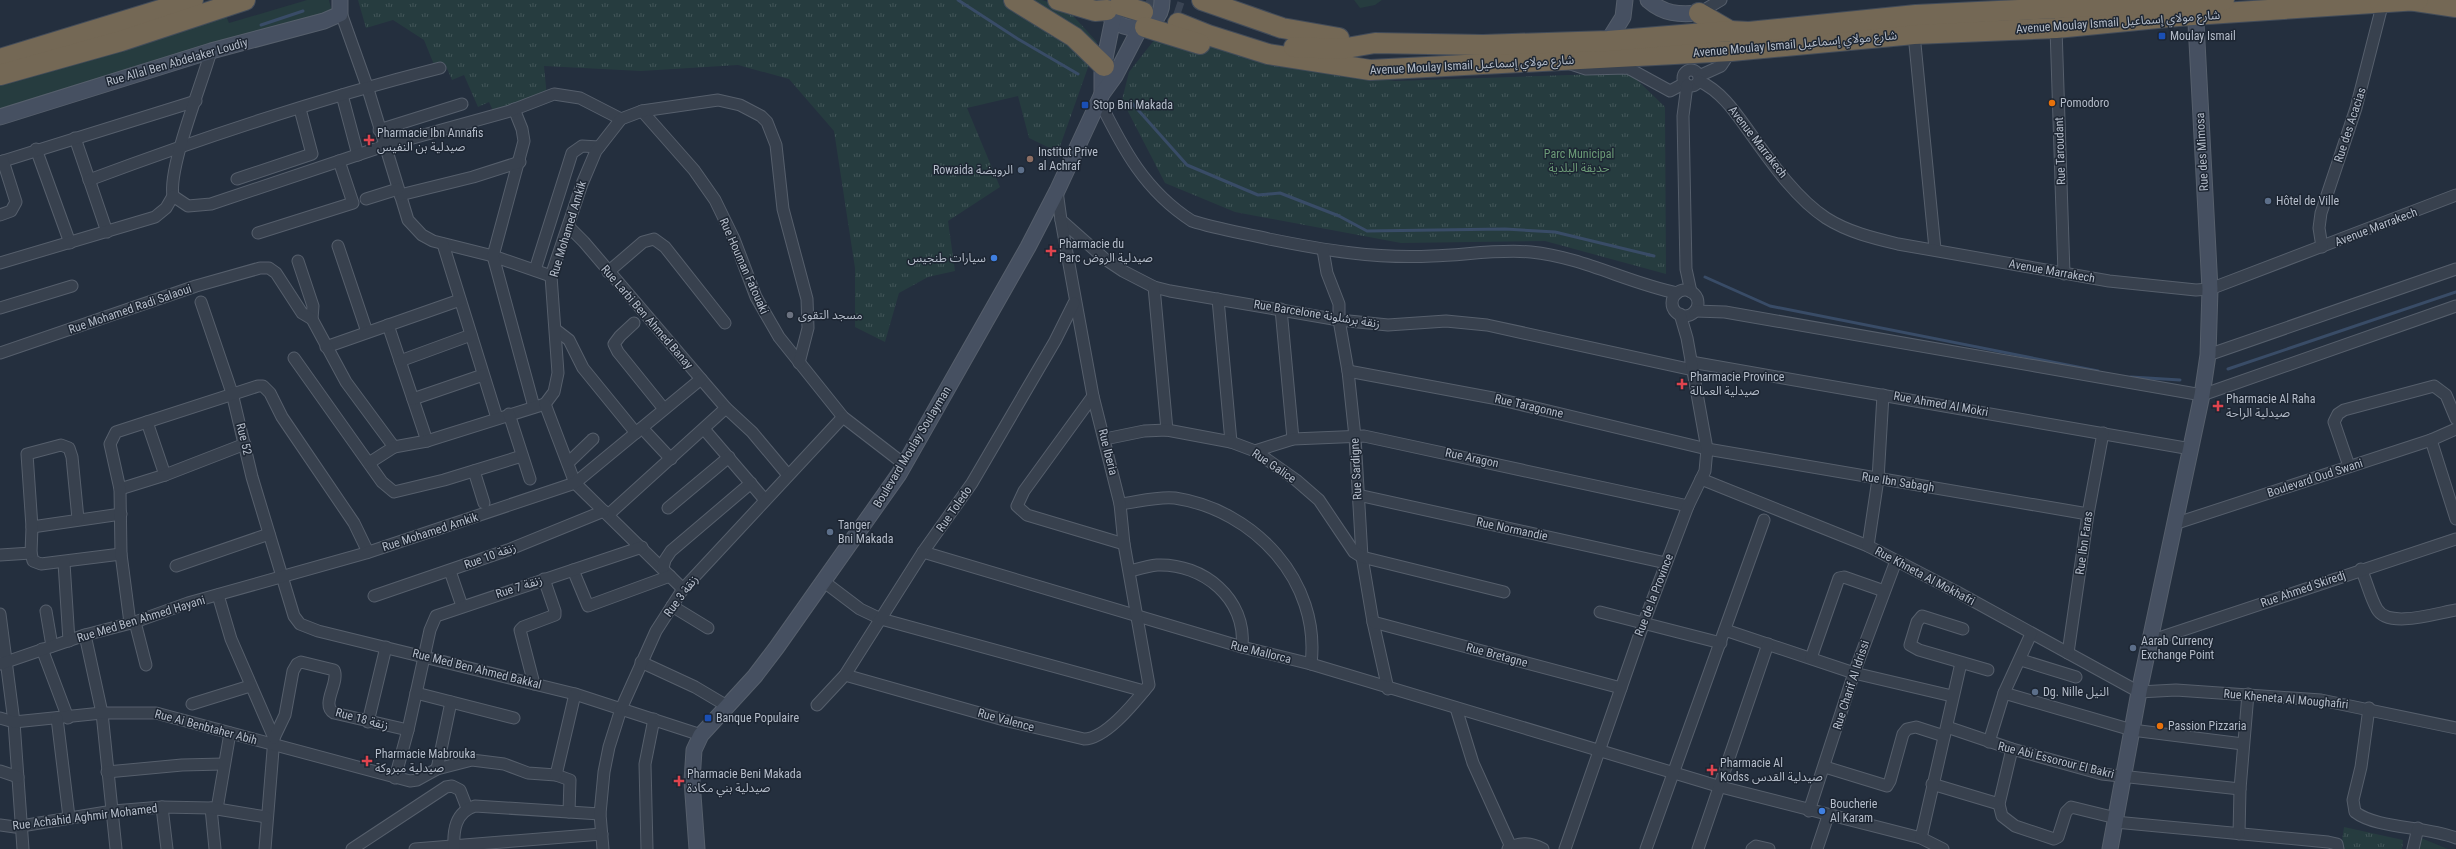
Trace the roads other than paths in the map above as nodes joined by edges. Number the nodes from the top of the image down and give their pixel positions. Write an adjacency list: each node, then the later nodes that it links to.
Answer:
1 (193, 0): 27 (highway)
2 (245, 0): 32 (highway)
3 (1014, 0): 29 (highway)
4 (1058, 0): 17 (highway)
5 (1202, 0): 24 (highway)
6 (1625, 0): 23 (main road)
7 (1648, 0): 19 (main road)
8 (1722, 0): 19 (street)
9 (2224, 0): 15 (highway, Avenue Moulay Ismail شارع مولاي إسماعيل)
10 (2409, 0): 11 (highway, Avenue Moulay Ismail شارع مولاي إسماعيل); 12 (highway, Avenue Moulay Ismail شارع مولاي إسماعيل); 16 (highway)
11 (2418, 0)
12 (2383, 2): 15 (highway, Avenue Moulay Ismail شارع مولاي إسماعيل); 72 (street, Rue des Acacias)
13 (2093, 3): 15 (highway, Avenue Moulay Ismail شارع مولاي إسماعيل); 21 (highway, Avenue Moulay Ismail شارع مولاي إسماعيل)
14 (341, 6): 25 (main road, Rue Allal Ben Abdelaker Loudiy); 35 (street)
15 (2195, 6): 20 (highway, Avenue Moulay Ismail شارع مولاي إسماعيل); 85 (main road, Rue des Mimosa)
16 (2456, 8)
17 (1111, 9): 18 (highway); 29 (main road, Boulevard Moulay Soulayman)
18 (1146, 11): 31 (highway); 38 (main road, Boulevard Moulay Soulayman)
19 (1699, 13): 21 (highway)
20 (2056, 28): 22 (highway, Avenue Moulay Ismail شارع مولاي إسماعيل); 81 (street, Rue Taroudant)
21 (1730, 31): 23 (highway, Avenue Moulay Ismail شارع مولاي إسماعيل)
22 (1914, 34): 26 (highway, Avenue Moulay Ismail شارع مولاي إسماعيل); 73 (street)
23 (1608, 41): 24 (highway, Avenue Moulay Ismail شارع مولاي إسماعيل)
24 (1375, 43): 31 (highway, Avenue Moulay Ismail شارع مولاي إسماعيل)
25 (211, 51): 39 (street); 45 (main road, Rue Allal Ben Abdelaker Loudiy)
26 (1731, 51): 28 (highway, Avenue Moulay Ismail شارع مولاي إسماعيل); 33 (street)
27 (0, 58)
28 (1563, 62): 31 (highway, Avenue Moulay Ismail شارع مولاي إسماعيل); 36 (street)
29 (1104, 66): 38 (main road, Boulevard Moulay Soulayman)
30 (440, 68): 35 (street)
31 (1362, 70)
32 (0, 75)
33 (1699, 78): 34 (street); 34 (street); 73 (street, Avenue Marrakech)
34 (1686, 84): 36 (street); 44 (street)
35 (367, 86): 37 (street); 47 (street)
36 (1664, 89): 44 (street)
37 (342, 95): 41 (street); 53 (street)
38 (1101, 97): 59 (main road, Boulevard Moulay Soulayman); 74 (street)
39 (196, 101): 48 (street); 49 (street)
40 (462, 104): 47 (street)
41 (300, 109): 49 (street); 57 (street)
42 (514, 109): 46 (street); 50 (street); 56 (street)
43 (642, 111): 46 (street, Rue Mohamed Amkik); 111 (street, Rue Houman Fatouaki); 111 (street, Rue Mohamed Amkik)
44 (1683, 114): 86 (street)
45 (0, 118)
46 (621, 119): 51 (street, Rue Mohamed Amkik)
47 (379, 130): 50 (street)
48 (75, 138): 52 (street); 58 (street)
49 (182, 145): 58 (street); 62 (street)
50 (384, 146): 53 (street); 60 (street)
51 (599, 146): 66 (street, Rue Mohamed Amkik); 79 (street)
52 (36, 149): 55 (street); 69 (street)
53 (358, 154): 54 (street)
54 (339, 161): 62 (street); 68 (street)
55 (1, 162): 64 (street)
56 (520, 162): 60 (street); 75 (street)
57 (238, 179)
58 (89, 180): 67 (street)
59 (1057, 191): 65 (street); 151 (main road, Boulevard Moulay Soulayman)
60 (399, 192): 63 (street); 70 (street)
61 (2456, 195): 72 (street, Avenue Marrakech)
62 (173, 196): 67 (street)
63 (366, 199)
64 (0, 215)
65 (1061, 220): 84 (street, Rue Barcelone زنقة برشلونة); 90 (street, Rue Iberia)
66 (569, 227): 80 (street, Rue Larbi Ben Ahmed Banay); 82 (street, Rue Mohamed Amkik)
67 (107, 232): 69 (street)
68 (258, 233)
69 (70, 243): 77 (street)
70 (443, 244): 75 (street); 88 (street)
71 (338, 246): 103 (street)
72 (2322, 248): 85 (street, Avenue Marrakech)
73 (1935, 249): 81 (street, Avenue Marrakech)
74 (1323, 250): 86 (street); 98 (street, Rue Sardigne)
75 (493, 256): 79 (street); 121 (street)
76 (298, 261): 97 (street)
77 (0, 262)
78 (2456, 269): 108 (street)
79 (535, 270): 82 (street)
80 (608, 272): 100 (street); 115 (street, Rue Larbi Ben Ahmed Banay)
81 (2064, 274): 85 (street, Avenue Marrakech)
82 (551, 276): 102 (street, Rue Mohamed Amkik)
83 (72, 286): 92 (street)
84 (1154, 287): 87 (street, Rue Barcelone زنقة برشلونة); 132 (street)
85 (2210, 289): 108 (main road, Rue des Mimosa)
86 (1684, 296): 94 (street, Rue de la Province); 95 (street); 96 (street, Rue de la Province)
87 (1218, 299): 93 (street, Rue Barcelone زنقة برشلونة); 140 (street)
88 (460, 300): 101 (street); 104 (street)
89 (201, 302): 116 (street, Rue 52)
90 (1074, 302): 119 (street, Rue Iberia); 182 (street, Rue Toledo)
91 (2456, 306): 118 (street)
92 (0, 308)
93 (1281, 309): 98 (street, Rue Barcelone زنقة برشلونة); 137 (street)
94 (1693, 312): 95 (street); 96 (street); 105 (street, Rue de la Province)
95 (1725, 312): 118 (street)
96 (1680, 314): 105 (street, Rue de la Province)
97 (312, 319): 106 (street); 107 (street, Rue Mohamed Radi Salaoui)
98 (1339, 320): 112 (street, Rue Barcelone زنقة برشلونة); 113 (street, Rue Sardigne)
99 (634, 323): 123 (street)
100 (725, 323)
101 (388, 325): 103 (street); 110 (street)
102 (556, 330): 121 (street, Rue Mohamed Amkik); 131 (street)
103 (367, 332): 106 (street)
104 (471, 335): 110 (street); 114 (street)
105 (1687, 338): 112 (street, Rue de la Province)
106 (326, 347): 142 (street)
107 (0, 353)
108 (2208, 355): 118 (main road, Rue des Mimosa)
109 (294, 358): 149 (street)
110 (400, 361): 120 (street)
111 (799, 363): 125 (street, Rue Houman Fatouaki)
112 (1692, 366): 117 (street, Rue Ahmed Al Mokri); 144 (street, Rue de la Province)
113 (1348, 371): 134 (street, Rue Sardigne); 144 (street, Rue Taragonne)
114 (483, 375): 120 (street); 126 (street)
115 (700, 379): 122 (street, Rue Larbi Ben Ahmed Banay); 123 (street, Rue Mohamed Amkik)
116 (232, 393): 128 (street); 141 (street, Rue 52); 181 (street)
117 (1883, 395): 133 (street, Rue Ahmed Al Mokri); 158 (street)
118 (2202, 395): 143 (main road, Rue des Mimosa)
119 (1093, 396): 136 (street, Rue Iberia); 178 (street)
120 (413, 399): 139 (street)
121 (540, 405): 124 (street); 150 (street)
122 (726, 408): 129 (street, Rue 10 زنقة); 155 (street, Rue Larbi Ben Ahmed Banay)
123 (664, 409): 131 (street, Rue Mohamed Amkik)
124 (509, 414): 126 (street); 146 (street)
125 (843, 417): 151 (street, Rue Houman Fatouaki); 155 (street, Rue 3 زنقة)
126 (497, 418): 139 (street)
127 (2456, 419): 152 (street)
128 (147, 422): 154 (street); 161 (street)
129 (704, 429): 147 (street); 148 (street, Rue 10 زنقة)
130 (2456, 429): 138 (street, Boulevard Oud Swani)
131 (639, 430): 148 (street); 159 (street, Rue Mohamed Amkik)
132 (1167, 430): 136 (street, Rue Galice); 140 (street, Rue Galice)
133 (2103, 433): 143 (street, Rue Ahmed Al Mokri); 170 (street, Rue Ibn Faras)
134 (1355, 437): 137 (street, Rue Aragon); 162 (street, Rue Sardigne); 166 (street, Rue Aragon)
135 (593, 439): 150 (street)
136 (1105, 439): 165 (street, Rue Iberia)
137 (1293, 439): 145 (street, Rue Aragon)
138 (2431, 440): 152 (street, Boulevard Oud Swani); 172 (street)
139 (427, 441): 142 (street)
140 (1232, 442): 145 (street, Rue Galice)
141 (245, 444): 154 (street); 176 (street, Rue 52)
142 (394, 447): 149 (street)
143 (2191, 448): 174 (main road, Rue des Mimosa)
144 (1707, 449): 157 (street, Rue de la Province); 158 (street, Rue Ibn Sabagh)
145 (1255, 451): 186 (street, Rue Galice)
146 (522, 456): 153 (street); 156 (street)
147 (729, 457): 160 (street); 167 (street)
148 (671, 459): 168 (street, Rue 10 زنقة)
149 (369, 463): 153 (street)
150 (568, 463): 159 (street)
151 (904, 464): 198 (main road, Boulevard Moulay Soulayman)
152 (2349, 466): 174 (street, Boulevard Oud Swani)
153 (474, 471): 164 (street)
154 (166, 475): 161 (street)
155 (788, 475): 163 (street, Rue 3 زنقة)
156 (530, 479)
157 (1702, 479): 166 (street, Rue de la Province); 179 (street, Rue Khneta Al Mokhafri)
158 (1878, 479): 170 (street, Rue Ibn Sabagh); 179 (street)
159 (575, 483): 168 (street); 181 (street, Rue Mohamed Amkik)
160 (751, 484): 163 (street); 195 (street)
161 (120, 489): 169 (street)
162 (1358, 495): 186 (street, Rue Sardigne); 189 (street, Rue Normandie)
163 (765, 500): 199 (street, Rue 3 زنقة)
164 (484, 503)
165 (1120, 504): 178 (street, Rue Iberia); 235 (street)
166 (1688, 506): 189 (street, Rue de la Province)
167 (668, 508)
168 (606, 513): 180 (street); 193 (street, Rue 10 زنقة)
169 (121, 514): 171 (street); 184 (street)
170 (2088, 514): 227 (street, Rue Ibn Faras)
171 (78, 519): 175 (street); 175 (street)
172 (2456, 519)
173 (1764, 520): 217 (street)
174 (2174, 524): 221 (main road, Rue des Mimosa)
175 (32, 527): 183 (street)
176 (269, 534): 190 (street); 196 (street, Rue 52)
177 (2456, 538): 191 (street, Rue Ahmed Skiredj)
178 (1124, 544): 194 (street, Rue Iberia)
179 (1868, 546): 187 (street, Rue Khneta Al Mokhafri)
180 (642, 547): 192 (street, Rue 7 زنقة); 195 (street)
181 (368, 552): 196 (street, Rue Mohamed Amkik)
182 (923, 552): 210 (street, Rue Mallorca); 211 (street, Rue Toledo)
183 (31, 554): 185 (street); 188 (street)
184 (121, 554): 188 (street); 212 (street)
185 (0, 555)
186 (1362, 556): 201 (street); 213 (street, Rue Sardigne)
187 (1896, 561): 200 (street, Rue Charif Al Idrissi); 218 (street, Rue Khneta Al Mokhafri)
188 (64, 563): 220 (street)
189 (1666, 563): 214 (street, Rue de la Province)
190 (176, 566)
191 (2361, 569): 206 (street); 221 (street, Rue Ahmed Skiredj)
192 (573, 570): 195 (street); 197 (street, Rue 7 زنقة)
193 (450, 571): 203 (street, Rue 10 زنقة); 204 (street)
194 (1130, 571): 210 (street, Rue Iberia); 225 (street)
195 (666, 572): 199 (street)
196 (284, 577): 202 (street, Rue Med Ben Ahmed Hayani); 224 (street, Rue Med Ben Ahmed Bakkal)
197 (544, 579): 204 (street, Rue 7 زنقة); 240 (street)
198 (824, 581): 211 (street); 254 (main road, Boulevard Moulay Soulayman)
199 (683, 589): 205 (street, Rue 3 زنقة)
200 (1884, 591): 229 (street); 237 (street, Rue Charif Al Idrissi)
201 (1504, 592)
202 (218, 595): 212 (street, Rue Med Ben Ahmed Hayani); 241 (street)
203 (374, 596)
204 (462, 606): 228 (street, Rue 7 زنقة)
205 (672, 606): 215 (street); 231 (street, Rue 3 زنقة)
206 (2456, 610)
207 (46, 611): 226 (street)
208 (1600, 612): 214 (street)
209 (0, 614): 232 (street)
210 (1138, 617): 225 (street, Rue Mallorca); 242 (street, Rue Iberia)
211 (880, 619): 238 (street, Rue Toledo); 242 (street)
212 (133, 622): 219 (street, Rue Med Ben Ahmed Hayani); 234 (street)
213 (1373, 622): 243 (street, Rue Bretagne); 244 (street, Rue Sardigne)
214 (1644, 622): 222 (street); 243 (street, Rue de la Province)
215 (708, 628)
216 (1963, 629): 233 (street)
217 (1726, 630): 222 (street); 223 (street)
218 (2031, 634): 227 (street, Rue Khneta Al Mokhafri); 230 (street)
219 (85, 635): 220 (street, Rue Med Ben Ahmed Hayani); 258 (street)
220 (69, 641): 226 (street, Rue Med Ben Ahmed Hayani)
221 (2150, 641): 245 (main road, Rue des Mimosa)
222 (1721, 643): 281 (street)
223 (1768, 644): 229 (street); 287 (street)
224 (386, 647): 228 (street, Rue Med Ben Ahmed Bakkal); 264 (street)
225 (1242, 647): 235 (street, Rue Mallorca)
226 (47, 648): 232 (street, Rue Med Ben Ahmed Hayani); 260 (street)
227 (2068, 652): 245 (street, Rue Khneta Al Mokhafri)
228 (425, 656): 240 (street, Rue Med Ben Ahmed Bakkal); 246 (street)
229 (1811, 658): 237 (street)
230 (2021, 660): 239 (street); 247 (street)
231 (641, 662): 254 (street); 257 (street, Rue 3 زنقة)
232 (4, 663): 263 (street)
233 (1961, 663): 236 (street); 250 (street)
234 (146, 664)
235 (1311, 664): 244 (street, Rue Mallorca)
236 (1988, 670)
237 (1854, 673): 250 (street); 277 (street, Rue Charif Al Idrissi)
238 (845, 675): 242 (street, Rue Valence); 253 (street, Rue Toledo)
239 (2076, 677)
240 (534, 684): 248 (street, Rue Med Ben Ahmed Bakkal)
241 (250, 686): 252 (street); 271 (street)
242 (1147, 688)
243 (1621, 688): 275 (street, Rue de la Province)
244 (1388, 689): 255 (street, Rue Mallorca)
245 (2139, 692): 249 (street, Rue Kheneta Al Moughafiri); 267 (main road, Rue des Mimosa)
246 (416, 693): 251 (street); 266 (street)
247 (2004, 693): 267 (street); 272 (street)
248 (575, 694): 257 (street, Rue Med Ben Ahmed Bakkal); 282 (street)
249 (2248, 694): 256 (street, Rue Kheneta Al Moughafiri); 273 (street)
250 (1952, 696): 268 (street)
251 (451, 702): 261 (street); 278 (street)
252 (192, 704)
253 (817, 705)
254 (727, 706): 270 (main road, Boulevard Moulay Soulayman)
255 (1456, 708): 275 (street, Rue Mallorca); 310 (street)
256 (2368, 708): 265 (street, Rue Kheneta Al Moughafiri); 303 (street)
257 (621, 709): 262 (street, Rue Med Ben Ahmed Bakkal); 296 (street, Rue 3 زنقة)
258 (102, 713): 260 (street, Rue Ai Benbtaher Abih); 269 (street, Rue Ai Benbtaher Abih); 280 (street)
259 (0, 718): 263 (street)
260 (63, 718): 263 (street, Rue Ai Benbtaher Abih); 299 (street)
261 (514, 718)
262 (654, 719): 270 (street, Rue Med Ben Ahmed Bakkal); 320 (street)
263 (14, 722): 284 (street)
264 (368, 722): 266 (street, Rue 18 زنقة); 271 (street, Rue 18 زنقة)
265 (2456, 728)
266 (408, 730): 285 (street)
267 (2132, 730): 273 (street); 283 (main road, Rue des Mimosa)
268 (1945, 732): 272 (street, Rue Abi Essorour El Bakri); 277 (street, Rue Abi Essorour El Bakri); 286 (street)
269 (230, 733): 271 (street, Rue Ai Benbtaher Abih); 276 (street)
270 (701, 735): 321 (main road, Boulevard Moulay Soulayman)
271 (274, 742): 285 (street, Rue Ai Benbtaher Abih); 297 (street)
272 (1989, 742): 274 (street, Rue Abi Essorour El Bakri)
273 (2243, 744): 288 (street)
274 (2012, 749): 283 (street, Rue Abi Essorour El Bakri); 289 (street)
275 (1599, 751): 281 (street, Rue Mallorca); 323 (street, Rue de la Province)
276 (223, 764): 280 (street); 291 (street)
277 (1825, 767): 294 (street, Rue Charif Al Idrissi)
278 (437, 769): 282 (street, Rue Ai Benbtaher Abih); 285 (street, Rue Ai Benbtaher Abih)
279 (0, 771): 284 (street)
280 (107, 772): 293 (street)
281 (1674, 773): 287 (street, Rue Mallorca); 324 (street)
282 (556, 774): 295 (street)
283 (2122, 776): 288 (street, Rue Abi Essorour El Bakri); 300 (main road, Rue des Mimosa)
284 (18, 777): 302 (street)
285 (394, 778)
286 (1932, 784): 289 (street); 306 (street)
287 (1721, 787): 294 (street, Rue Mallorca); 325 (street)
288 (2240, 789): 305 (street)
289 (2000, 804): 308 (street)
290 (162, 807): 291 (street, Rue Achahid Aghmir Mohamed); 293 (street, Rue Achahid Aghmir Mohamed); 314 (street)
291 (214, 808): 297 (street, Rue Achahid Aghmir Mohamed); 315 (street)
292 (467, 808): 295 (street); 309 (street); 317 (street)
293 (113, 811): 299 (street, Rue Achahid Aghmir Mohamed); 313 (street)
294 (1809, 811): 298 (street, Rue Mallorca)
295 (569, 812): 296 (street)
296 (600, 814): 304 (street, Rue 3 زنقة)
297 (266, 816): 316 (street)
298 (1828, 816): 306 (street, Rue Mallorca); 327 (street)
299 (69, 818): 302 (street, Rue Achahid Aghmir Mohamed)
300 (2116, 820): 305 (street); 308 (street); 329 (main road, Rue des Mimosa)
301 (0, 825): 302 (street, Rue Achahid Aghmir Mohamed)
302 (20, 825): 312 (street)
303 (2418, 828): 307 (street); 331 (street)
304 (602, 834): 309 (street); 319 (street, Rue 3 زنقة)
305 (2239, 834): 330 (street)
306 (1921, 838): 328 (street, Rue Mallorca)
307 (2456, 838)
308 (2049, 844)
309 (454, 847): 318 (street)
310 (1509, 848): 322 (street)
311 (1752, 848): 326 (street)
312 (23, 849)
313 (116, 849)
314 (167, 849)
315 (214, 849)
316 (265, 849)
317 (352, 849)
318 (415, 849)
319 (603, 849)
320 (647, 849)
321 (697, 849)
322 (1543, 849)
323 (1565, 849)
324 (1646, 849)
325 (1698, 849)
326 (1769, 849)
327 (1817, 849)
328 (1943, 849)
329 (2110, 849)
330 (2338, 849)
331 (2413, 849)

